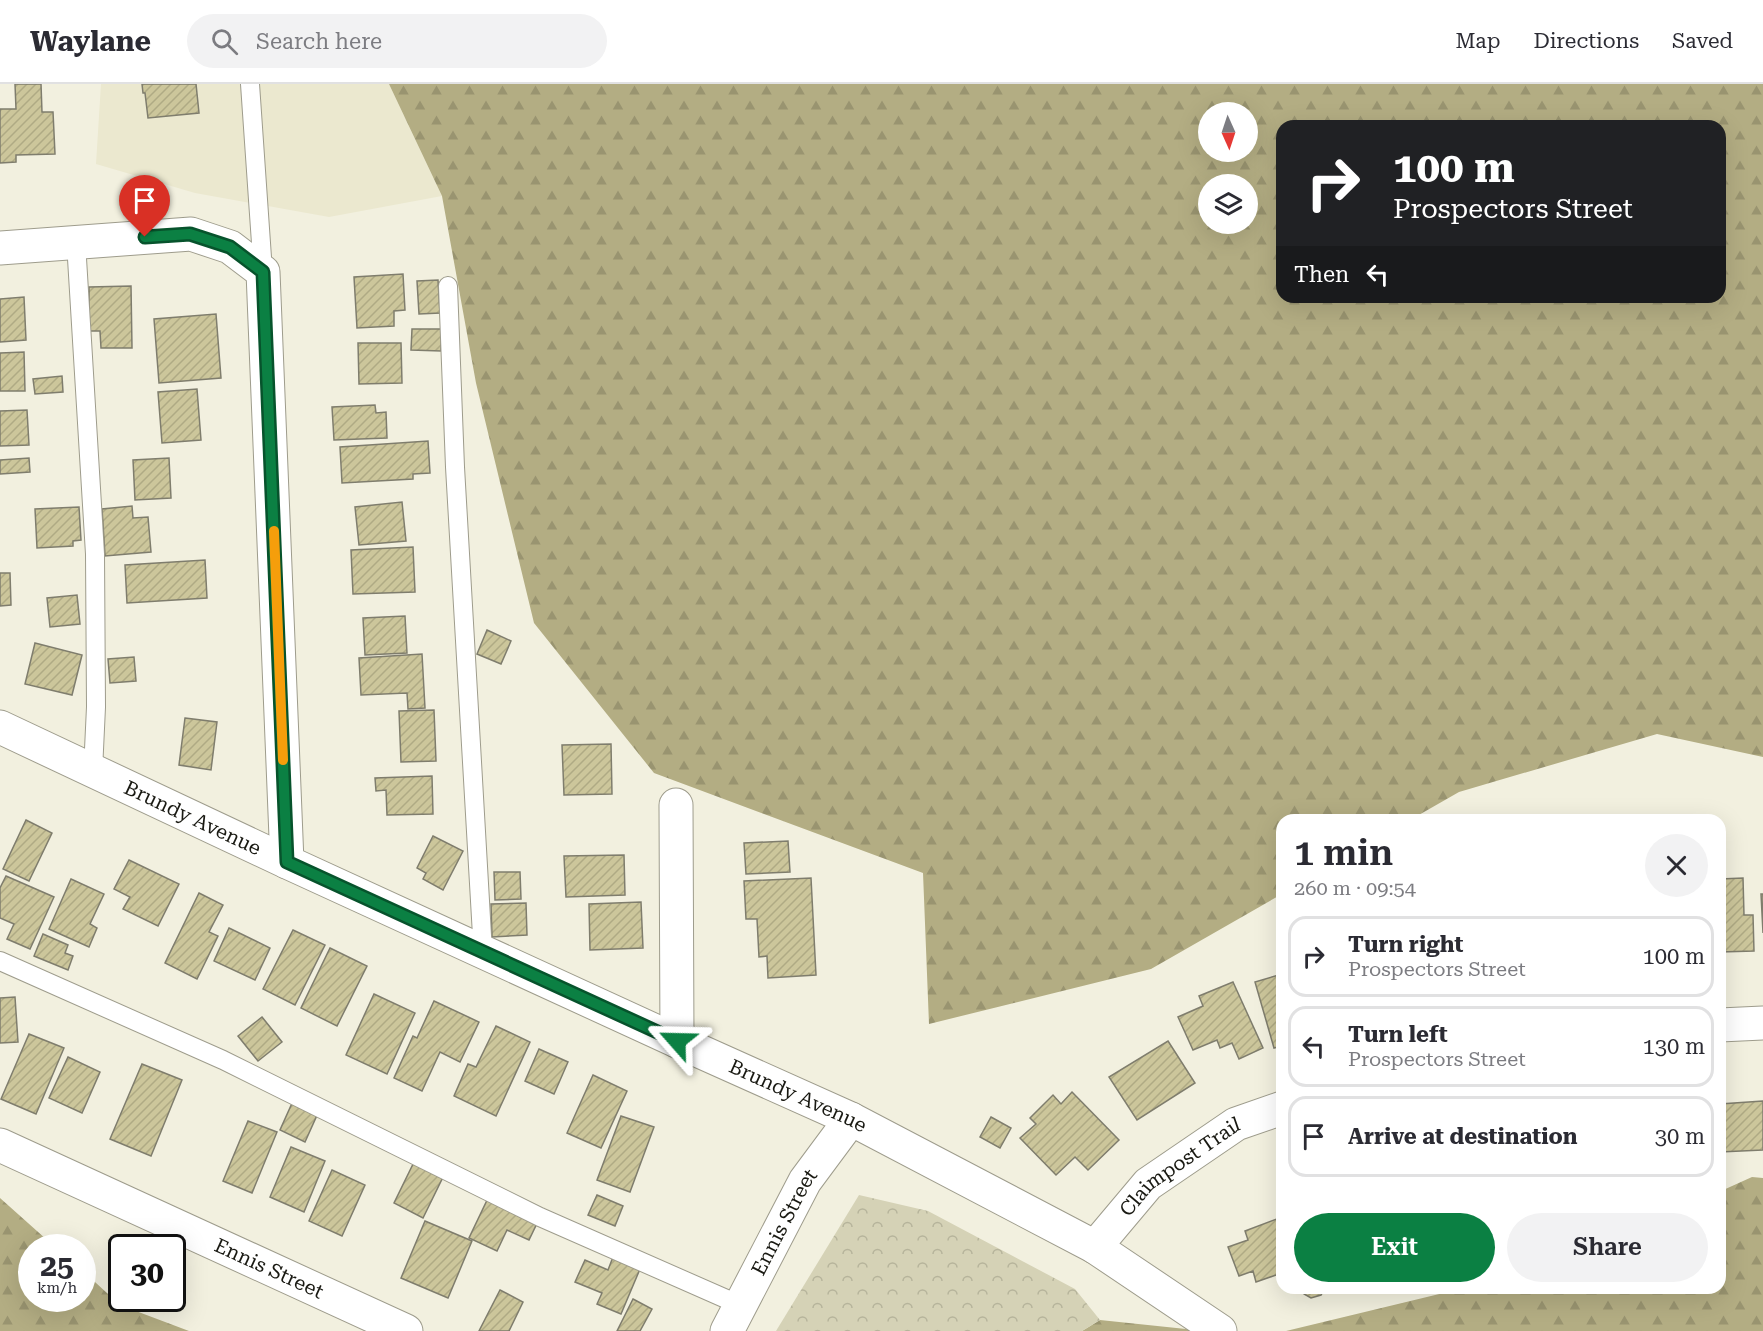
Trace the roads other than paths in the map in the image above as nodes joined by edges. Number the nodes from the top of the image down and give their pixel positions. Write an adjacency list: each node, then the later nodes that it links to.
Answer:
1 (250, 84): 4 (lane)
2 (76, 242): 3 (street); 4 (street); 7 (lane)
3 (0, 248)
4 (263, 272): 9 (street)
5 (448, 286): 10 (lane)
6 (0, 727): 7 (street, Brundy Avenue)
7 (93, 771): 9 (street, Brundy Avenue)
8 (676, 805): 14 (street)
9 (287, 862): 10 (street, Brundy Avenue)
10 (483, 952): 14 (street, Brundy Avenue)
11 (0, 961): 19 (lane)
12 (1763, 1023): 13 (street)
13 (1726, 1026)
14 (677, 1041): 16 (street, Brundy Avenue)
15 (1276, 1110): 18 (street, Claimpost Trail)
16 (851, 1119): 18 (street, Brundy Avenue); 19 (street, Ennis Street)
17 (0, 1145): 20 (street, Ennis Street)
18 (1095, 1247): 21 (street, Brundy Avenue)
19 (733, 1318)
20 (406, 1331)
21 (1220, 1331)

